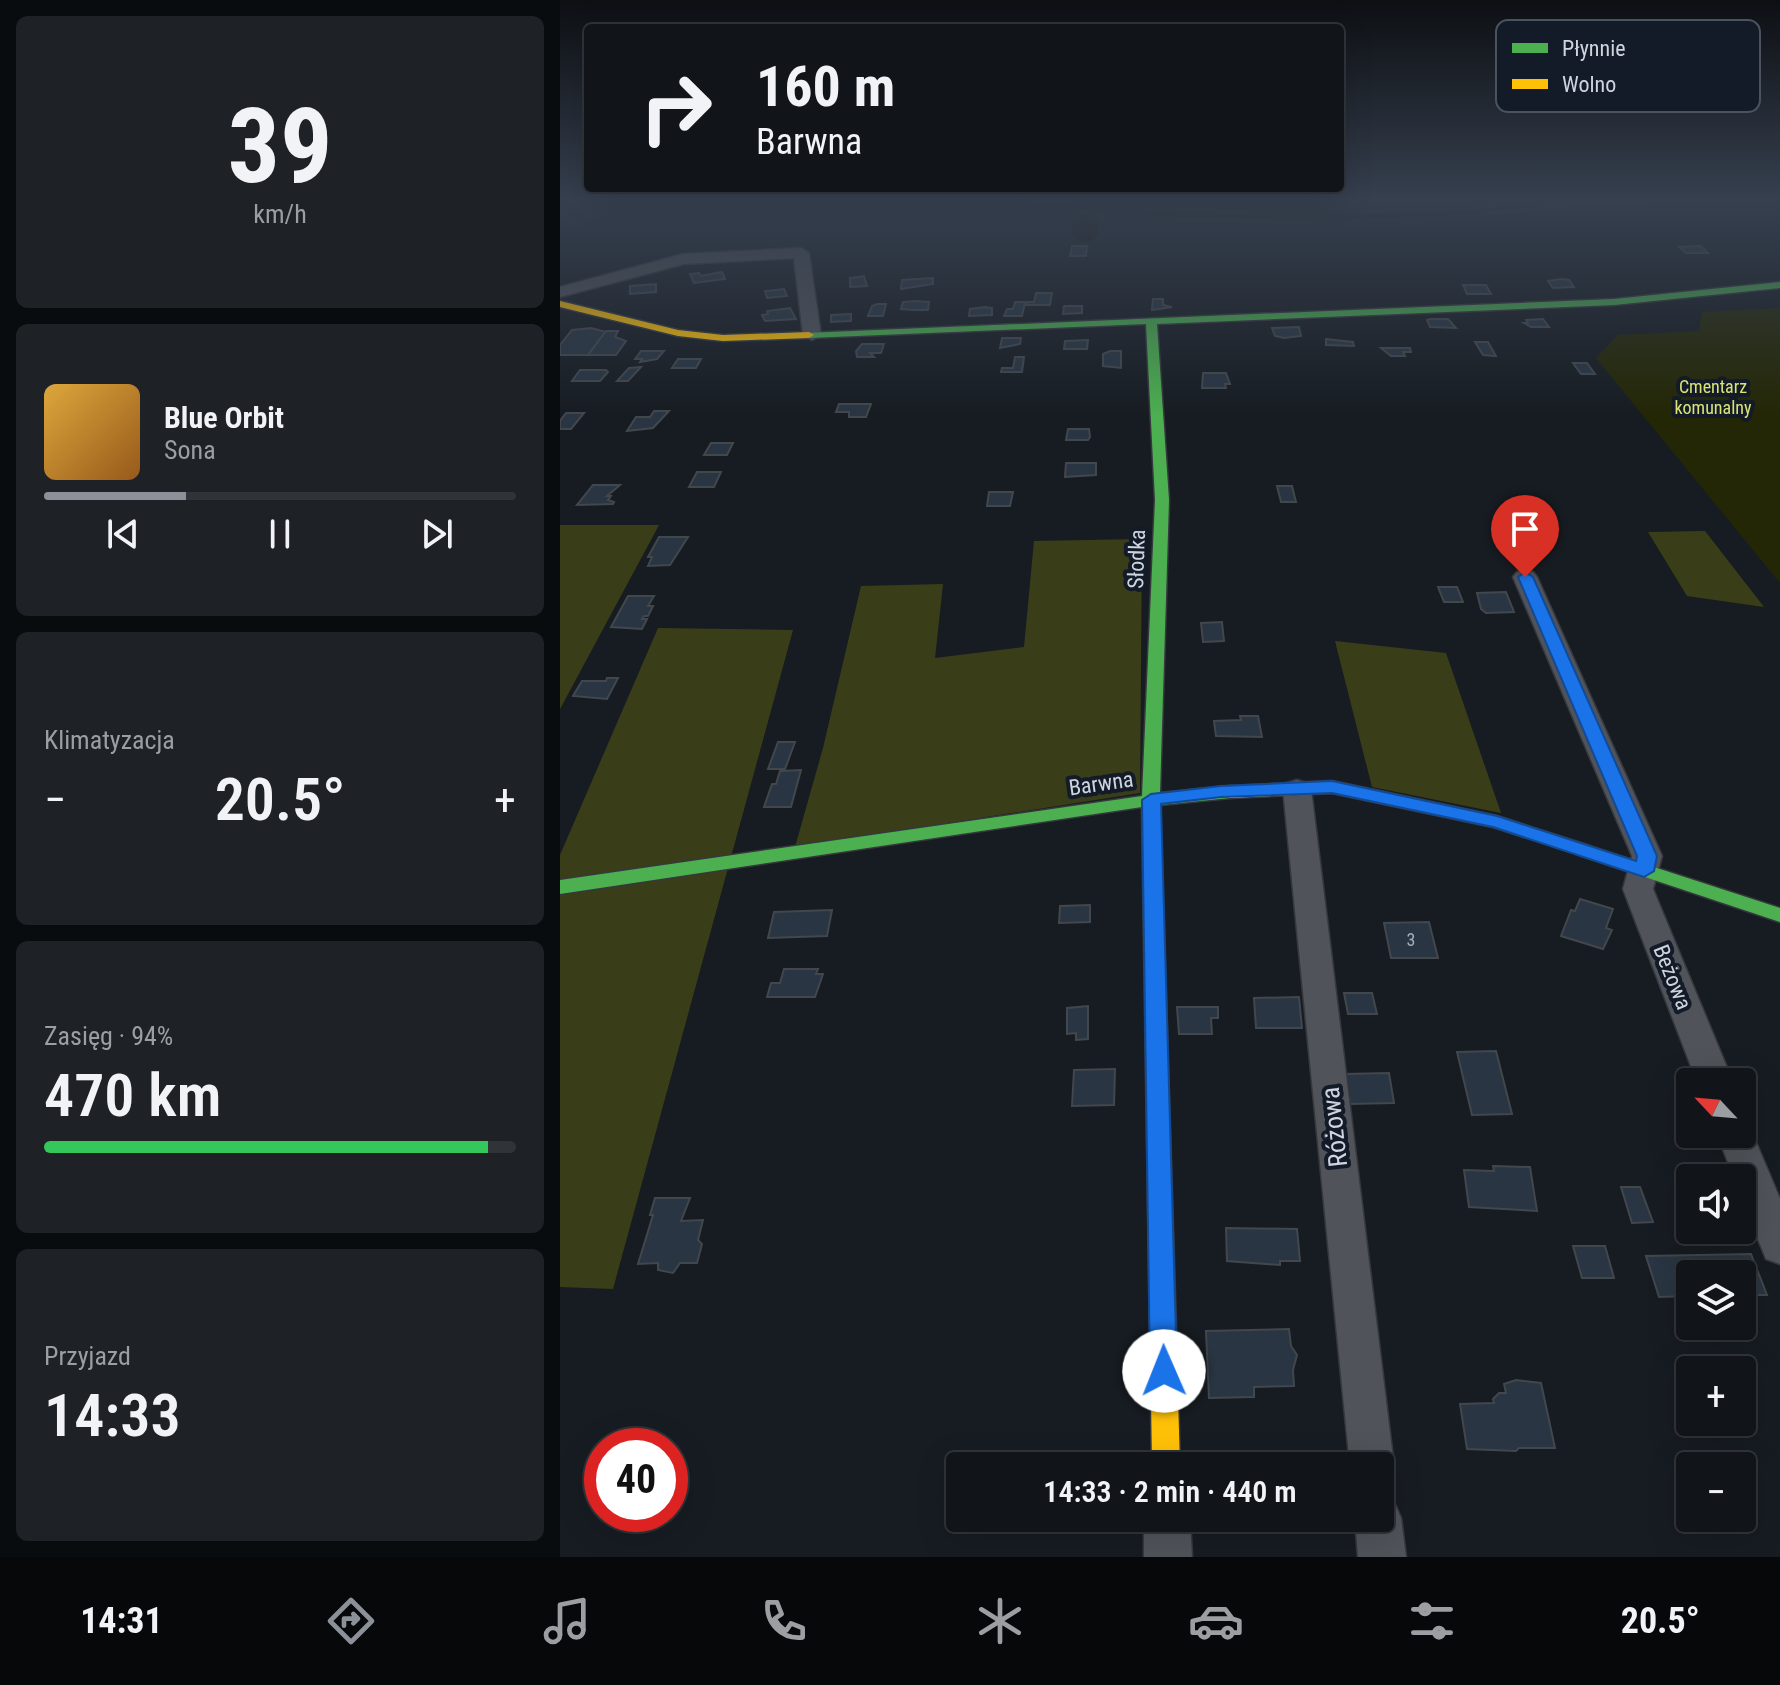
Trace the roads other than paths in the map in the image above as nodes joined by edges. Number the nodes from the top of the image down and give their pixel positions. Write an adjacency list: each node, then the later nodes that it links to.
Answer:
1 (640, 271): 4 (street)
2 (803, 271): 7 (street)
3 (1780, 285): 6 (street)
4 (560, 292)
5 (560, 304): 7 (street)
6 (1151, 321): 7 (street); 10 (street, Słodka)
7 (812, 335)
8 (1525, 577): 11 (street, Beżowa)
9 (1297, 789): 10 (street, Barwna); 11 (street, Barwna); 18 (street, Różowa)
10 (1151, 800): 12 (street, Barwna); 17 (street, Słodka)
11 (1644, 871): 13 (street, Barwna); 14 (street, Beżowa)
12 (560, 887)
13 (1780, 915)
14 (1709, 1068)
15 (1741, 1148): 16 (street)
16 (1780, 1247)
17 (1166, 1452)
18 (1370, 1452)
19 (1167, 1532): 21 (street)
20 (1379, 1532): 22 (street)
21 (1168, 1557)
22 (1382, 1557)

